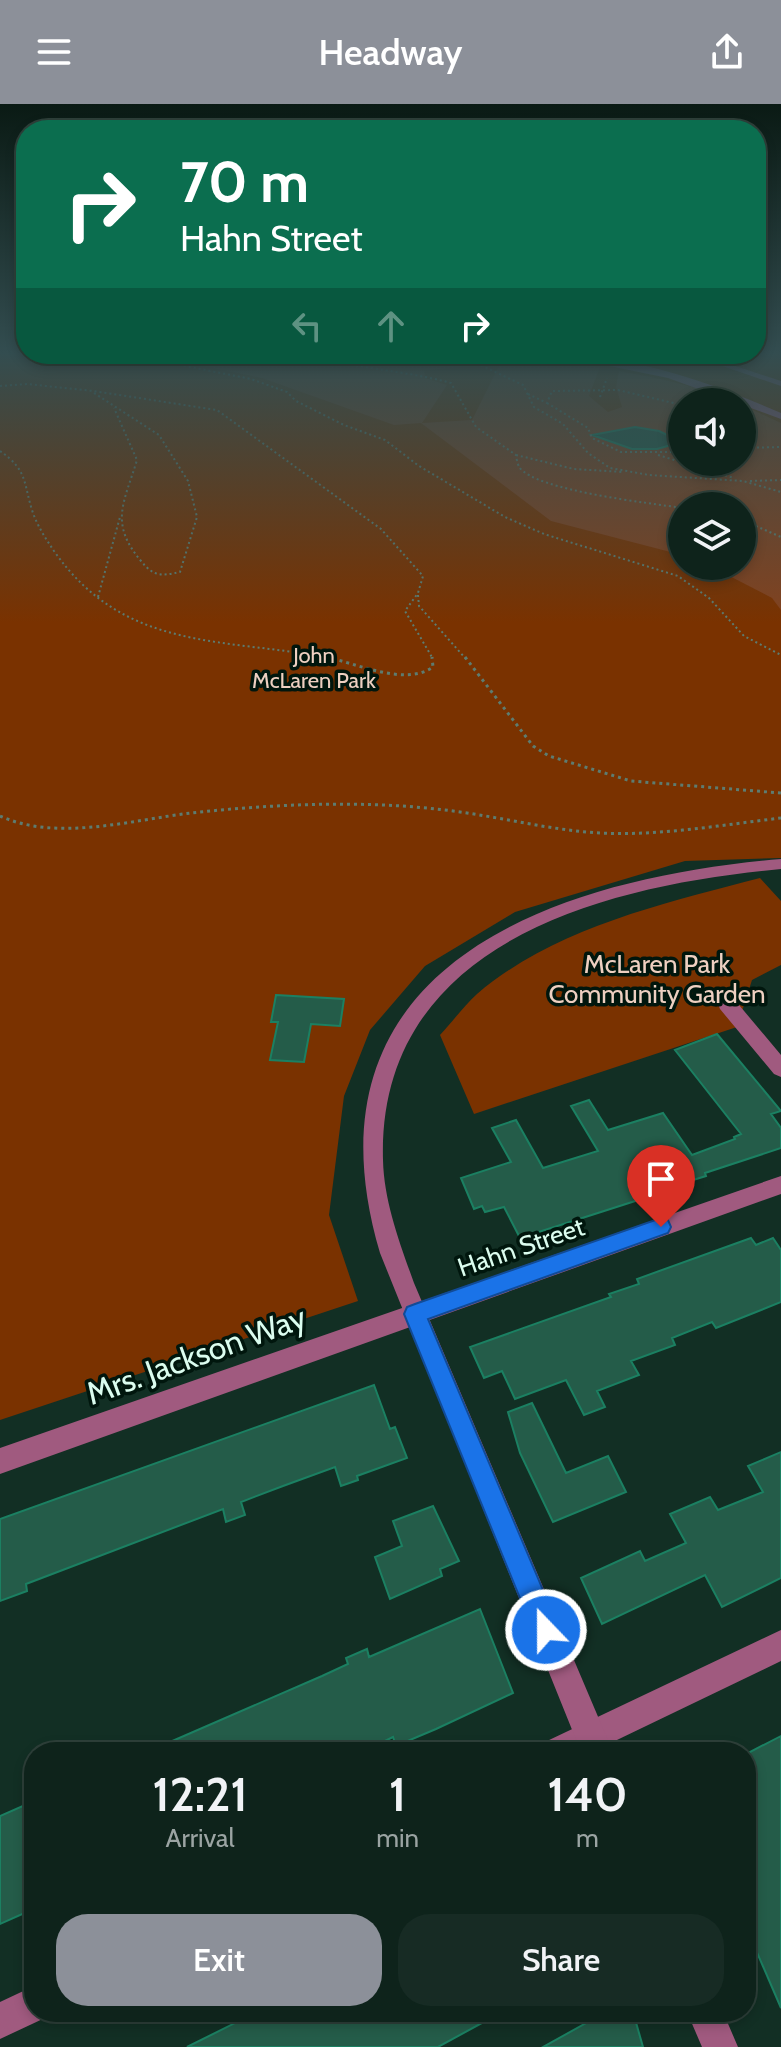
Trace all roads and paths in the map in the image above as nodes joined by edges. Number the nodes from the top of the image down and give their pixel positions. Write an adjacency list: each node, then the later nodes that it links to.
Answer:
1 (129, 442): 19 (path)
2 (162, 442): 19 (path)
3 (262, 442): 22 (path)
4 (387, 442): 24 (path)
5 (497, 442): 13 (path)
6 (580, 442): 14 (path)
7 (598, 442): 12 (path)
8 (781, 447): 9 (path)
9 (756, 448)
10 (0, 451): 23 (path)
11 (668, 453): 12 (path)
12 (652, 454): 16 (path)
13 (516, 455): 14 (path); 18 (path)
14 (624, 470): 16 (path)
15 (781, 480): 16 (path)
16 (743, 481): 17 (path)
17 (781, 492)
18 (668, 506)
19 (122, 511): 23 (path)
20 (756, 526): 21 (path)
21 (781, 537)
22 (418, 593): 23 (path); 25 (path)
23 (97, 598)
24 (781, 655)
25 (781, 793)
26 (0, 816): 27 (path)
27 (781, 818)
28 (781, 864): 32 (street)
29 (727, 1004): 30 (street)
30 (781, 1069)
31 (781, 1185): 32 (street, Hahn Street)
32 (415, 1314): 33 (street, Mrs. Jackson Way); 35 (street)
33 (0, 1461)
34 (781, 1645): 36 (street)
35 (592, 1742)
36 (597, 1742)
37 (24, 2009): 38 (street)
38 (0, 2021)
39 (709, 2022): 40 (street)
40 (720, 2047)

